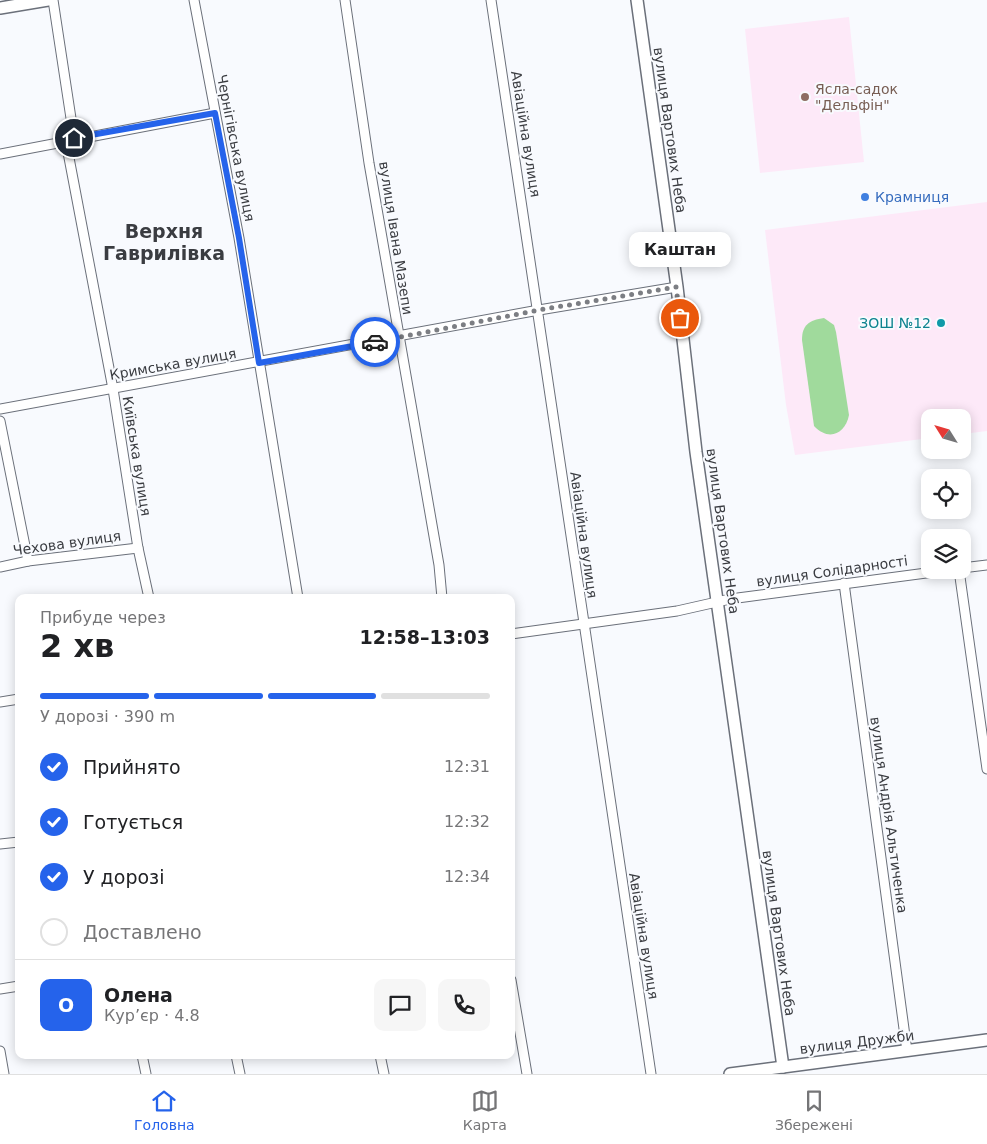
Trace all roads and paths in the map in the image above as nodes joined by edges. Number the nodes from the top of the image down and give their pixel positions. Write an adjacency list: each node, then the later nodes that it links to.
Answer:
1 (48, 0): 7 (street)
2 (53, 0): 9 (street, Київська вулиця)
3 (194, 0): 8 (street, Чернігівська вулиця)
4 (345, 0): 13 (street, вулиця Івана Мазепи)
5 (492, 0): 12 (street, Авіаційна вулиця)
6 (637, 0): 11 (street, вулиця Вартових Неба)
7 (0, 8)
8 (215, 113): 9 (street); 14 (street, Чернігівська вулиця)
9 (70, 140): 10 (street); 15 (street, Київська вулиця)
10 (0, 154)
11 (676, 287): 12 (street, Кримська вулиця); 29 (street, вулиця Вартових Неба)
12 (539, 310): 13 (street, Кримська вулиця); 30 (street, Авіаційна вулиця)
13 (398, 337): 14 (street, Кримська вулиця); 28 (street, вулиця Івана Мазепи)
14 (259, 363): 15 (street, Кримська вулиця); 27 (street, Чернігівська вулиця)
15 (113, 389): 16 (street, Кримська вулиця); 18 (street, Київська вулиця)
16 (0, 410)
17 (0, 421): 19 (street)
18 (138, 548): 19 (street, Чехова вулиця); 26 (street, Київська вулиця)
19 (28, 561): 21 (street, Чехова вулиця)
20 (987, 565): 22 (street)
21 (0, 567)
22 (971, 567)
23 (921, 573): 25 (street, вулиця Солідарності)
24 (960, 579): 34 (street)
25 (844, 583): 29 (street, вулиця Солідарності); 42 (street, вулиця Андрія Альтиченка)
26 (148, 594)
27 (297, 594)
28 (442, 594)
29 (718, 601): 30 (street, вулиця Солідарності); 46 (street, вулиця Вартових Неба)
30 (582, 624): 31 (street, вулиця Солідарності); 52 (street, Авіаційна вулиця)
31 (515, 633)
32 (15, 700): 33 (street)
33 (0, 702)
34 (987, 769)
35 (15, 842): 36 (street)
36 (0, 844)
37 (15, 987): 38 (street)
38 (0, 989)
39 (515, 1004): 51 (street)
40 (987, 1040): 42 (street, вулиця Дружби)
41 (0, 1051): 47 (street)
42 (907, 1051): 46 (street, вулиця Дружби)
43 (143, 1059): 48 (street)
44 (237, 1059): 49 (street)
45 (381, 1059): 50 (street)
46 (783, 1067): 53 (street, вулиця Дружби)
47 (2, 1070)
48 (146, 1074)
49 (240, 1074)
50 (384, 1074)
51 (527, 1074)
52 (652, 1074)
53 (730, 1074)

